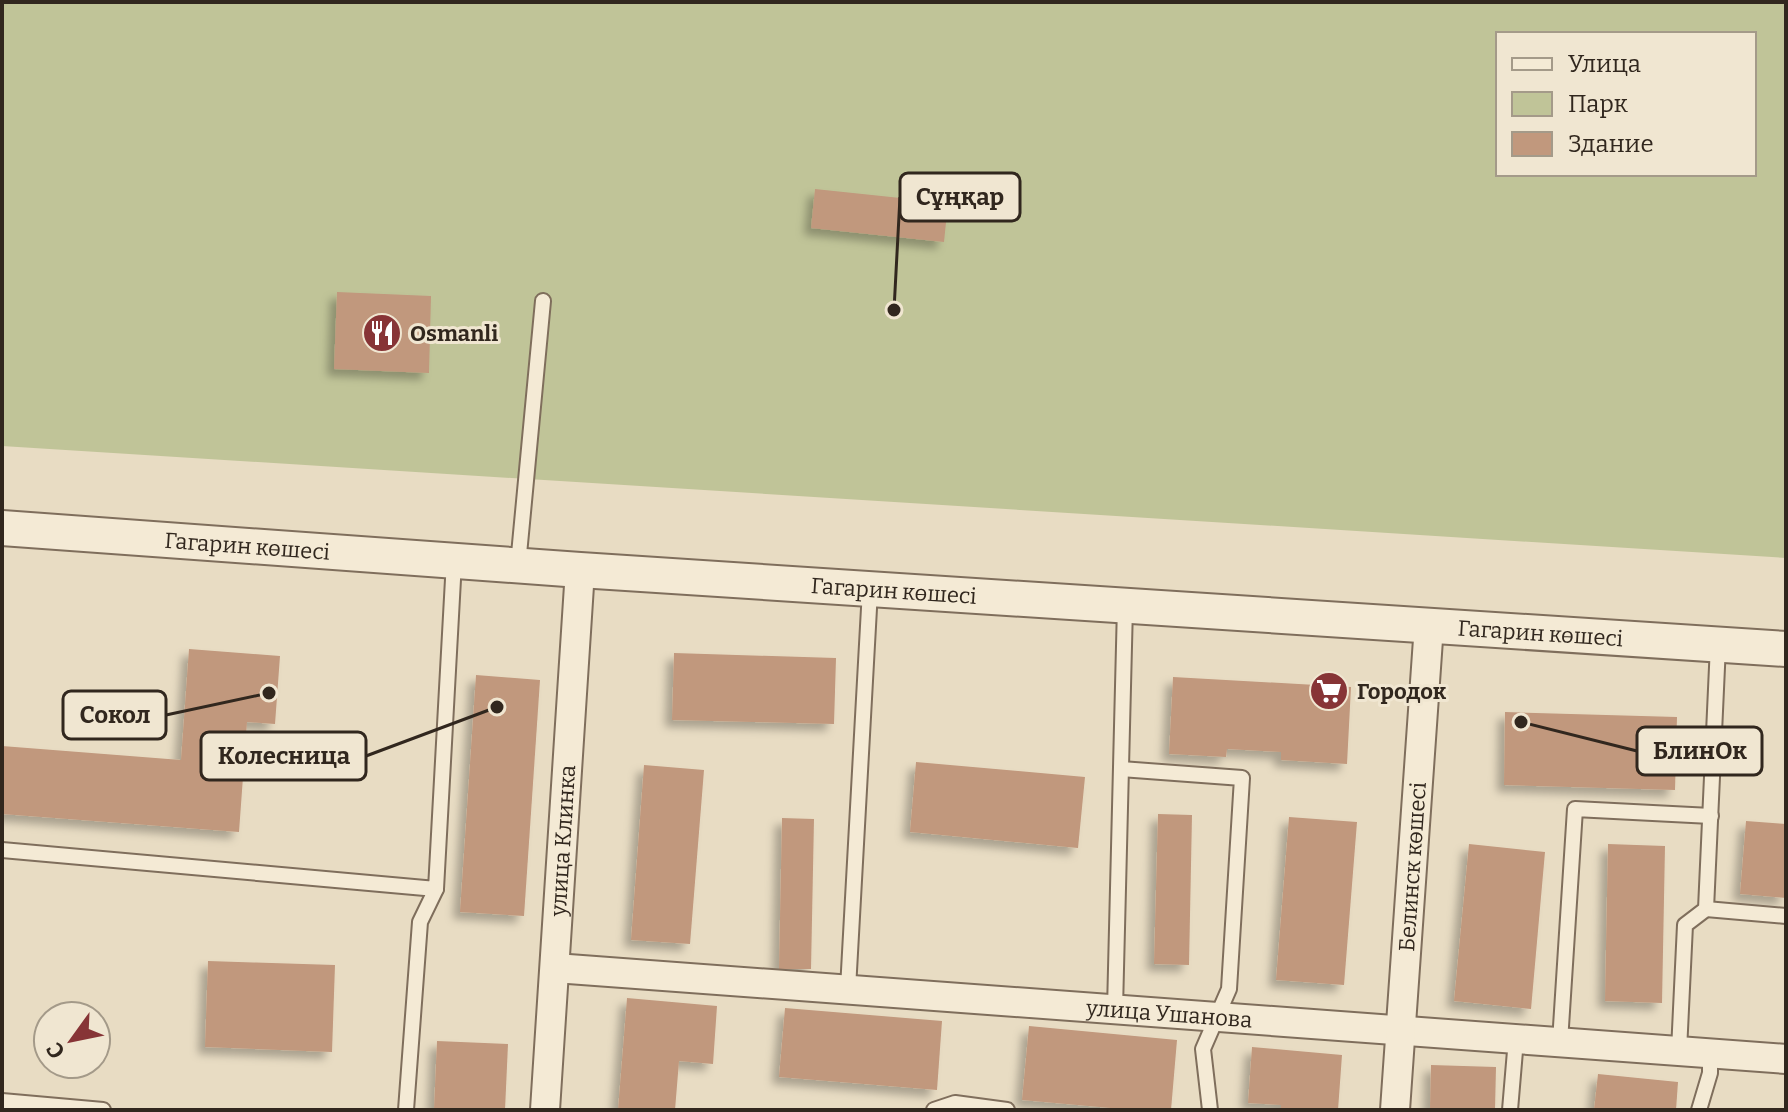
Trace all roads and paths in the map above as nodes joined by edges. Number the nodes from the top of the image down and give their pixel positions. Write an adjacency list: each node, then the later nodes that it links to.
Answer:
1 (543, 301): 4 (lane)
2 (2, 528): 3 (street, Гагарин көшесі)
3 (454, 561): 4 (street, Гагарин көшесі); 14 (lane)
4 (518, 565): 5 (street, Гагарин көшесі)
5 (580, 570): 6 (street, Гагарин көшесі); 17 (street, улица Клинка)
6 (870, 589): 7 (street, Гагарин көшесі); 18 (lane)
7 (1125, 605): 8 (street, Гагарин көшесі); 11 (lane)
8 (1429, 625): 9 (street, Гагарин көшесі); 21 (street, Белинск көшесі)
9 (1718, 645): 10 (street, Гагарин көшесі); 12 (lane)
10 (1786, 649)
11 (1121, 769): 19 (lane); 20 (lane)
12 (1711, 816): 15 (lane); 23 (lane)
13 (2, 850): 14 (lane)
14 (436, 889): 29 (lane)
15 (1706, 909): 16 (lane); 24 (lane)
16 (1786, 916)
17 (555, 968): 18 (street, улица Ушанова); 30 (street, улица Клинка)
18 (848, 989): 19 (street, улица Ушанова)
19 (1115, 1009): 20 (street, улица Ушанова)
20 (1217, 1016): 21 (street, улица Ушанова); 33 (lane)
21 (1401, 1030): 22 (street, улица Ушанова); 34 (street, Белинск көшесі)
22 (1516, 1039): 23 (street, улица Ушанова); 35 (lane)
23 (1560, 1042): 24 (street, улица Ушанова)
24 (1679, 1051): 25 (street, улица Ушанова)
25 (1710, 1054): 26 (street, улица Ушанова); 36 (lane)
26 (1786, 1059)
27 (2, 1101): 28 (lane)
28 (103, 1110)
29 (406, 1110)
30 (545, 1110)
31 (934, 1110): 32 (lane)
32 (1007, 1110)
33 (1210, 1110)
34 (1395, 1110)
35 (1510, 1110)
36 (1699, 1110)

